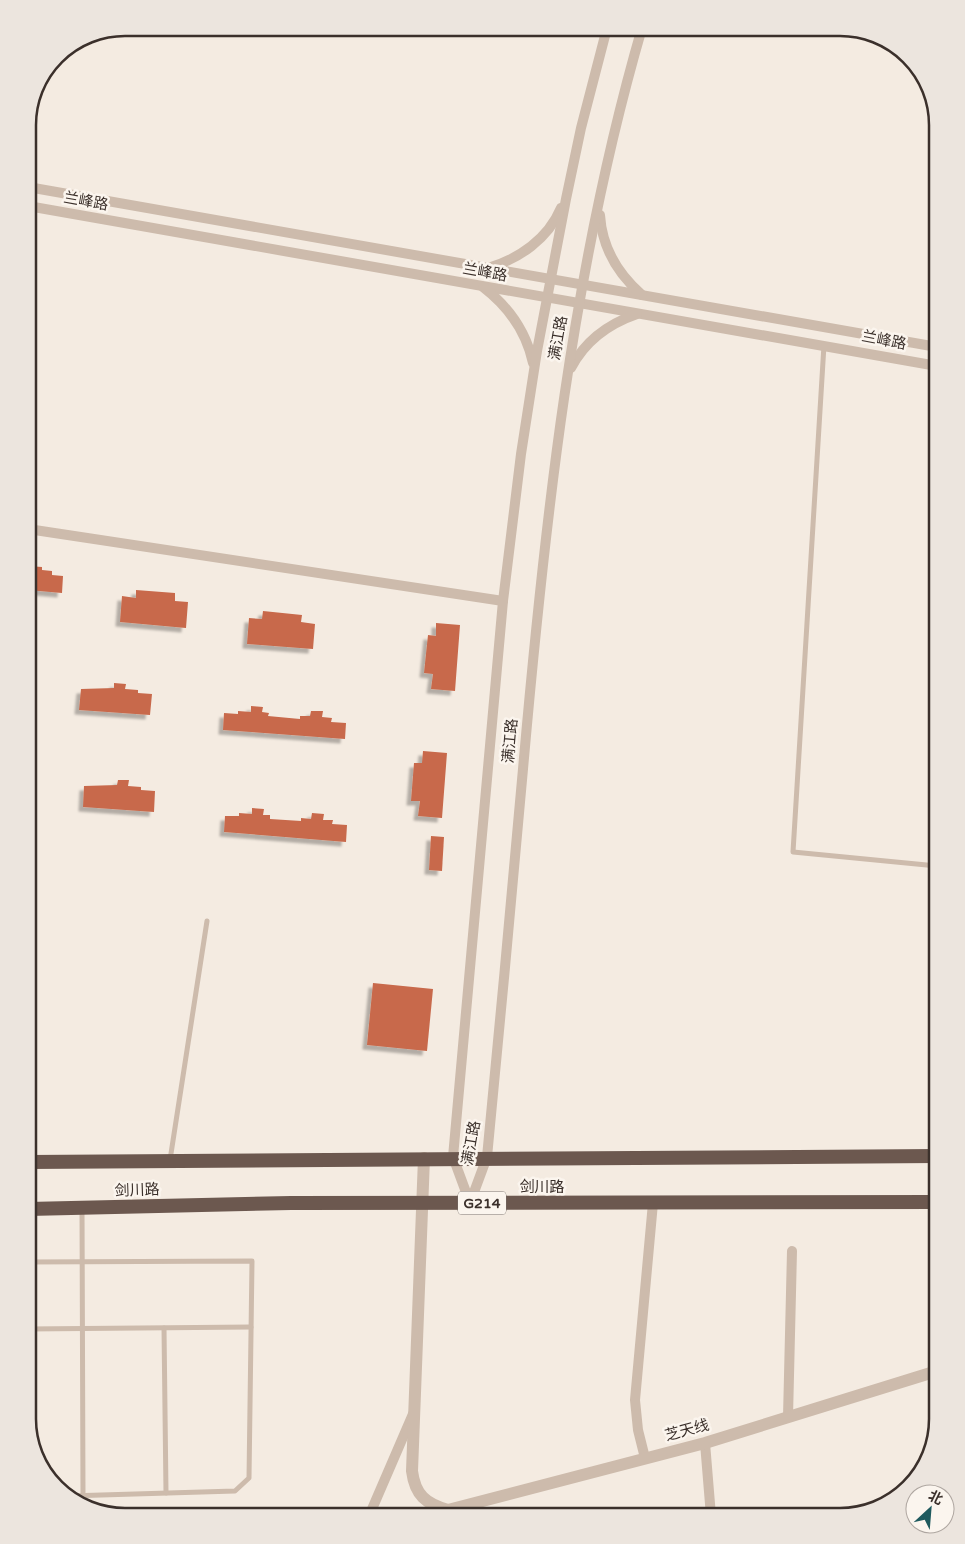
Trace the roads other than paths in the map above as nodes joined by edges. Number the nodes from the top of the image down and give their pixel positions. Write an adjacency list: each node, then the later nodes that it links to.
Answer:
1 (605, 36): 3 (street, 满江路)
2 (640, 36): 5 (street, 满江路)
3 (568, 186): 7 (street); 8 (street, 满江路)
4 (36, 187): 7 (street, 兰峰路)
5 (601, 196): 9 (street, 满江路); 11 (street)
6 (36, 207): 10 (street, 兰峰路)
7 (486, 268): 8 (street, 兰峰路)
8 (550, 280): 9 (street, 兰峰路); 12 (street, 满江路)
9 (583, 285): 11 (street, 兰峰路); 13 (street, 满江路)
10 (482, 286): 12 (street, 兰峰路); 18 (street)
11 (643, 295): 16 (street, 兰峰路)
12 (547, 298): 13 (street, 兰峰路); 18 (street, 满江路)
13 (580, 304): 14 (street, 兰峰路); 19 (street, 满江路)
14 (638, 314): 15 (street, 兰峰路); 19 (street)
15 (824, 344): 17 (street, 兰峰路); 22 (lane)
16 (929, 345)
17 (929, 364)
18 (534, 367): 21 (street, 满江路)
19 (567, 376): 25 (street, 满江路)
20 (36, 530): 21 (street)
21 (503, 601): 27 (street, 满江路)
22 (929, 865)
23 (207, 921): 28 (lane)
24 (929, 1156): 25 (highway, 剑川路)
25 (487, 1157): 27 (highway, 剑川路); 32 (street, 满江路)
26 (424, 1158): 27 (highway, 剑川路); 28 (highway, 剑川路); 31 (street)
27 (453, 1158): 32 (street, 满江路)
28 (170, 1160): 29 (highway, 剑川路)
29 (36, 1162)
30 (929, 1202): 33 (highway, 剑川路 / G214)
31 (421, 1203): 32 (highway, 剑川路 / G214); 34 (highway, 剑川路 / G214); 44 (street)
32 (470, 1203): 33 (highway, 剑川路 / G214)
33 (653, 1203): 47 (street)
34 (82, 1208): 35 (highway, 剑川路 / G214); 38 (lane)
35 (36, 1209)
36 (792, 1251): 45 (street)
37 (36, 1262): 38 (lane)
38 (82, 1262): 39 (lane); 40 (lane)
39 (251, 1327): 41 (lane); 48 (lane)
40 (83, 1328): 41 (lane); 42 (lane); 49 (lane)
41 (164, 1328): 48 (lane)
42 (36, 1329)
43 (929, 1374): 45 (street, 芝天线)
44 (414, 1412): 50 (street); 51 (street)
45 (788, 1417): 46 (street, 芝天线)
46 (704, 1443): 47 (street, 芝天线); 53 (street)
47 (644, 1458): 52 (street, 芝天线)
48 (166, 1493): 49 (lane)
49 (83, 1496)
50 (373, 1508)
51 (439, 1508)
52 (466, 1508)
53 (710, 1508)

